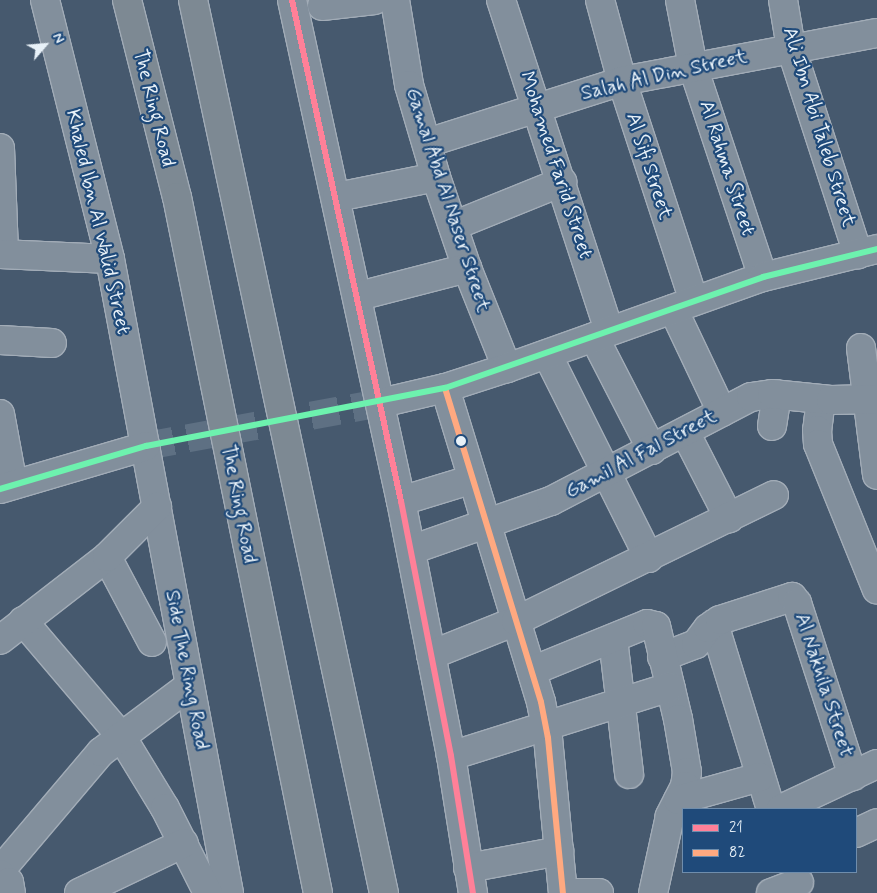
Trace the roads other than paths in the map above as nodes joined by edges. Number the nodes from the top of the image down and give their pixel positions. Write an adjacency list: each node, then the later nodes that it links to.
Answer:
1 (45, 0): 25 (street, Khaled Ibn Al Walid Street)
2 (127, 0): 93 (highway, The Ring Road)
3 (193, 0): 94 (highway)
4 (292, 0): 21 (street)
5 (375, 0): 11 (street)
6 (395, 0): 17 (street, Gamal Abd Al Naser Street)
7 (501, 0): 16 (street, Mohamed Farid Street)
8 (600, 0): 15 (street, Al Sifi Street)
9 (680, 0): 14 (street, Al Rahma Street)
10 (783, 0): 13 (street, Ali Ibn Abi Taleb Street)
11 (322, 6)
12 (877, 33): 13 (street, Salah Al Din Street)
13 (791, 48): 14 (street, Salah Al Din Street); 23 (street, Ali Ibn Abi Taleb Street)
14 (693, 67): 15 (street, Salah Al Din Street); 27 (street, Al Rahma Street)
15 (622, 81): 16 (street, Salah Al Din Street); 29 (street, Al Sifi Street)
16 (538, 107): 17 (street, Salah Al Din Street); 20 (street, Mohamed Farid Street)
17 (426, 144): 19 (street, Gamal Abd Al Naser Street)
18 (0, 148): 24 (street)
19 (436, 177): 21 (street); 22 (street, Gamal Abd Al Naser Street)
20 (562, 182): 22 (street); 30 (street, Mohamed Farid Street)
21 (337, 197): 28 (street)
22 (453, 226): 26 (street, Gamal Abd Al Naser Street)
23 (868, 251): 27 (street)
24 (2, 254): 25 (street)
25 (105, 259): 45 (street, Khaled Ibn Al Walid Street)
26 (467, 268): 28 (street); 35 (street, Gamal Abd Al Naser Street)
27 (763, 278): 29 (street)
28 (359, 296): 40 (street)
29 (683, 305): 30 (street); 41 (street, Al Sifi Street)
30 (602, 334): 34 (street); 46 (street, Mohamed Farid Street)
31 (0, 340): 32 (street)
32 (52, 343)
33 (861, 348): 39 (street)
34 (547, 354): 35 (street); 47 (street)
35 (507, 368): 36 (street)
36 (446, 388): 40 (street); 49 (street)
37 (777, 394): 38 (street, Gamil Al Fal Street); 41 (street, Gamil Al Fal Street); 43 (street)
38 (821, 399): 39 (street, Gamil Al Fal Street); 59 (street)
39 (872, 399): 48 (street)
40 (381, 403): 52 (street)
41 (722, 412): 44 (street, Gamil Al Fal Street)
42 (0, 414): 50 (street)
43 (772, 426)
44 (685, 432): 46 (street, Gamil Al Fal Street); 54 (street)
45 (138, 449): 50 (street); 53 (street, Side The Ring Road)
46 (652, 450): 47 (street, Gamil Al Fal Street)
47 (607, 473): 55 (street, Gamil Al Fal Street); 58 (street)
48 (877, 476)
49 (473, 479): 52 (street); 55 (street)
50 (6, 487)
51 (774, 495): 54 (street)
52 (402, 501): 56 (street)
53 (157, 507): 57 (street); 69 (street, Side The Ring Road)
54 (729, 518): 58 (street)
55 (487, 523): 56 (street, Gamil Al Fal Street); 61 (street)
56 (410, 550): 66 (street)
57 (107, 557): 60 (street); 65 (street)
58 (649, 558): 61 (street)
59 (877, 590)
60 (23, 621): 64 (street); 73 (street)
61 (516, 621): 66 (street); 68 (street)
62 (714, 624): 67 (street); 77 (street, Al Nakhila Street); 78 (street)
63 (613, 639): 67 (street); 68 (street); 71 (street)
64 (0, 640)
65 (152, 642)
66 (431, 656): 74 (street)
67 (662, 657): 70 (street)
68 (532, 671): 72 (street)
69 (189, 686): 73 (street); 92 (street, Side The Ring Road)
70 (670, 687): 71 (street); 79 (street)
71 (620, 700): 72 (street); 76 (street)
72 (546, 725): 74 (street); 85 (street)
73 (121, 736): 84 (street); 86 (street)
74 (451, 756): 87 (street)
75 (877, 764): 77 (street)
76 (629, 774)
77 (853, 776): 81 (street)
78 (760, 777): 79 (street); 80 (street)
79 (678, 800): 98 (street)
80 (771, 808)
81 (783, 808)
82 (877, 823): 83 (street)
83 (857, 833)
84 (184, 843): 90 (street); 91 (street)
85 (559, 851): 87 (street); 95 (street)
86 (0, 873): 89 (street)
87 (470, 881)
88 (799, 882): 99 (street)
89 (11, 893)
90 (79, 893)
91 (208, 893)
92 (229, 893)
93 (318, 893)
94 (384, 893)
95 (563, 893)
96 (573, 893): 97 (street)
97 (599, 893)
98 (653, 893)
99 (771, 893)

